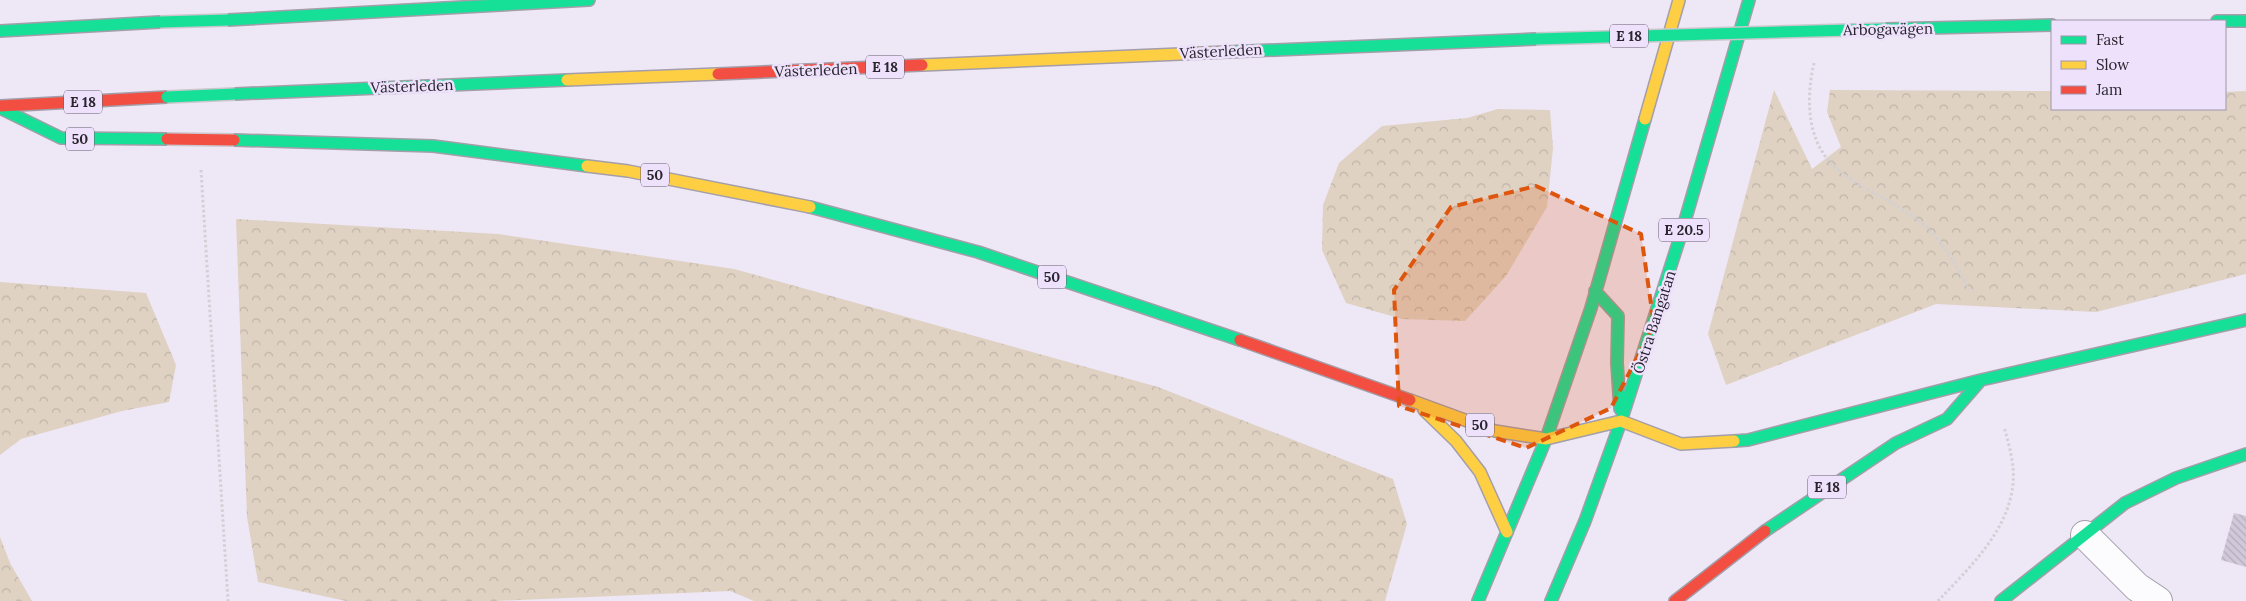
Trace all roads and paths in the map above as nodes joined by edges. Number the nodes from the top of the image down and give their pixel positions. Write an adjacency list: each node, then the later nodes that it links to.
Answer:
1 (589, 0): 7 (main road, bridge)
2 (1679, 0): 13 (main road)
3 (1749, 0): 17 (main road, Östra Bangatan / E 20.5)
4 (2226, 21): 5 (main road)
5 (2246, 21)
6 (2051, 25): 8 (main road, Arbogavägen / E 18, bridge)
7 (0, 31)
8 (1723, 33): 10 (main road, Västerleden / E 18, bridge)
9 (1814, 65): 12 (path)
10 (0, 107): 16 (main road, Västerleden / 50, bridge)
11 (200, 164): 23 (path)
12 (1969, 288)
13 (1596, 291): 17 (main road); 19 (main road)
14 (2246, 320): 15 (main road)
15 (1981, 380): 17 (main road); 26 (main road, E 18)
16 (1415, 402): 19 (main road, 50); 21 (main road)
17 (1621, 421): 19 (main road, 50); 25 (main road, Östra Bangatan / E 20.5)
18 (2004, 427): 27 (path)
19 (1546, 439): 21 (main road)
20 (2246, 454): 22 (main road)
21 (1506, 532): 24 (main road)
22 (2085, 535): 28 (main road); 29 (street)
23 (228, 601)
24 (1478, 601)
25 (1551, 601)
26 (1675, 601)
27 (1938, 601)
28 (2001, 601)
29 (2158, 601)

